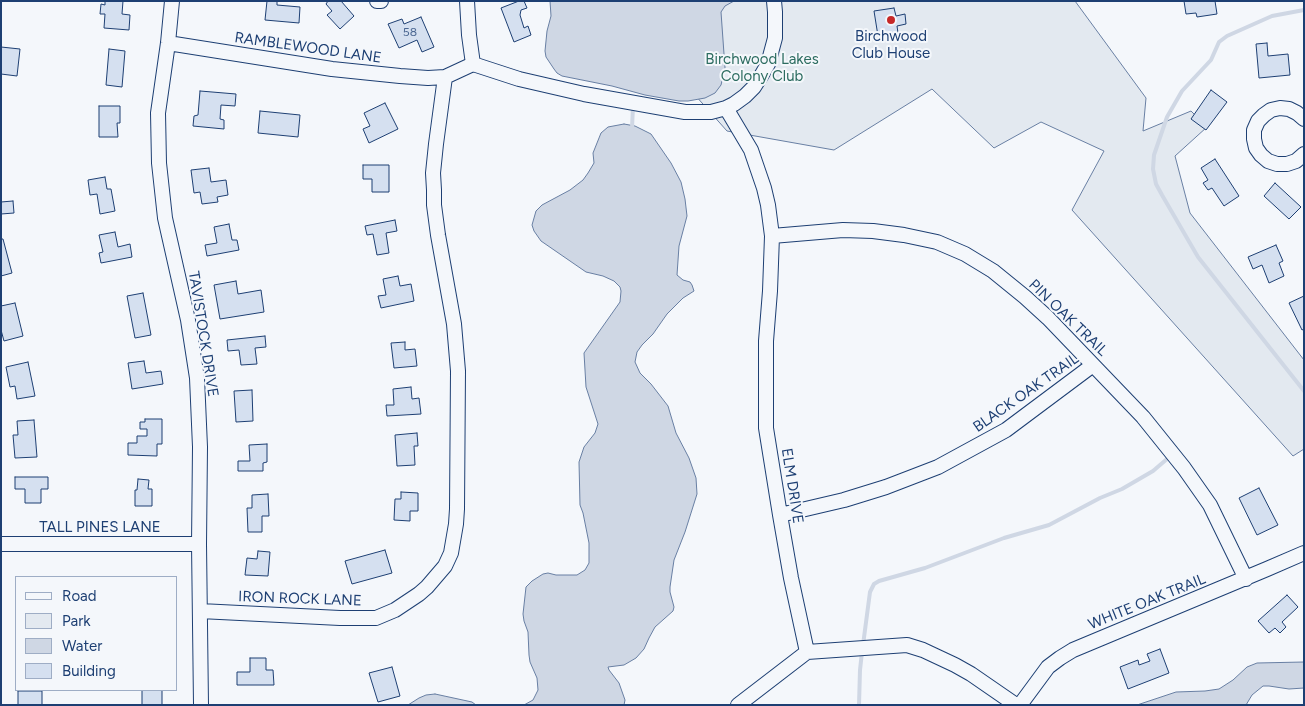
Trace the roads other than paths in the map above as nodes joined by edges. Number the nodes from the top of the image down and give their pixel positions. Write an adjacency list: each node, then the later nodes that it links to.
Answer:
1 (172, 1): 4 (street, TAVISTOCK DRIVE)
2 (467, 1): 5 (street)
3 (774, 1): 7 (street)
4 (168, 43): 6 (street, RAMBLEWOOD LANE); 14 (street, TAVISTOCK DRIVE)
5 (473, 64): 6 (street); 7 (street)
6 (444, 77): 17 (street, IRON ROCK LANE)
7 (726, 108): 10 (street, ELM DRIVE)
8 (1304, 119): 9 (street)
9 (1304, 154)
10 (772, 236): 11 (street, PIN OAK TRAIL); 12 (street, ELM DRIVE)
11 (1093, 365): 12 (street, BLACK OAK TRAIL); 16 (street, PIN OAK TRAIL)
12 (780, 515): 18 (street, ELM DRIVE)
13 (1, 544): 14 (street, TALL PINES LANE)
14 (199, 544): 17 (street, TAVISTOCK DRIVE)
15 (1304, 553): 16 (street, WHITE OAK TRAIL)
16 (1246, 578): 21 (street, WHITE OAK TRAIL)
17 (200, 611): 19 (street, TAVISTOCK DRIVE)
18 (807, 652): 20 (street); 21 (street)
19 (202, 705)
20 (738, 705)
21 (1018, 705)

